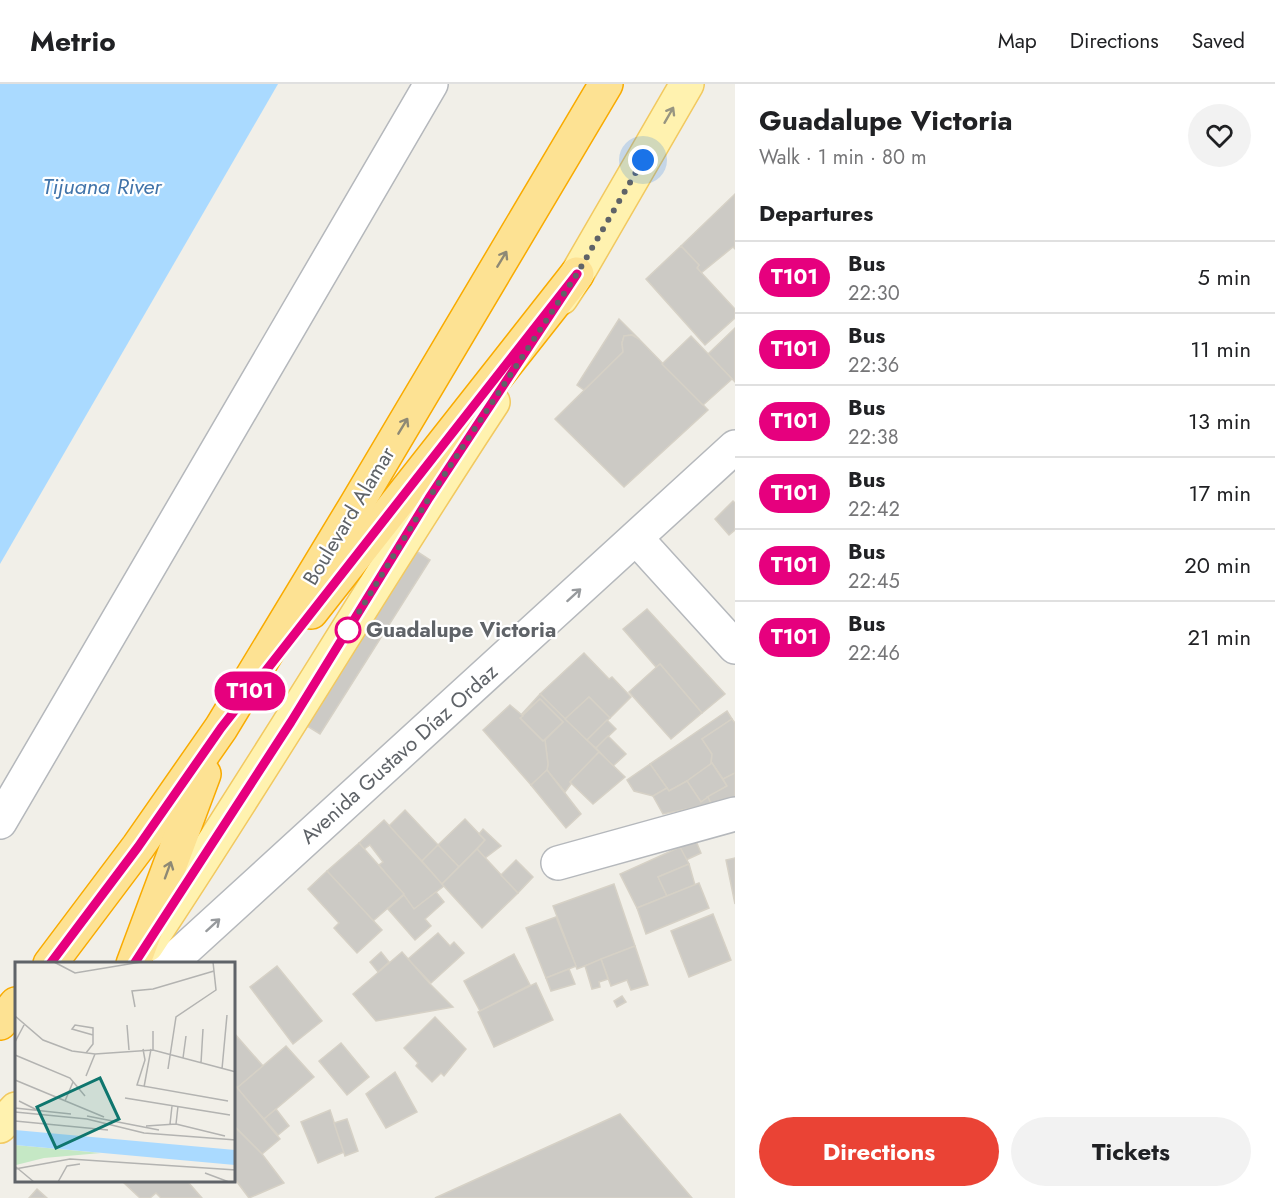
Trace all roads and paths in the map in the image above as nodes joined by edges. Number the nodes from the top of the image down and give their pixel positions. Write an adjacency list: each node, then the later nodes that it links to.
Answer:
1 (431, 84): 10 (street)
2 (606, 84): 8 (highway, Boulevard Alamar, one-way to 2)
3 (687, 84): 4 (main road, one-way to 3)
4 (577, 274): 8 (highway); 14 (main road)
5 (735, 447): 6 (street, Avenida Gustavo Díaz Ordaz)
6 (636, 538): 7 (street); 15 (street, Avenida Gustavo Díaz Ordaz, one-way to 6)
7 (735, 647)
8 (221, 728): 12 (highway, Boulevard Alamar); 13 (highway, one-way to 8)
9 (735, 814): 11 (street)
10 (0, 822)
11 (558, 863)
12 (52, 962)
13 (134, 962)
14 (134, 962)
15 (171, 962)
16 (15, 1005): 17 (highway)
17 (0, 1023)
18 (15, 1110): 19 (main road)
19 (0, 1125)

